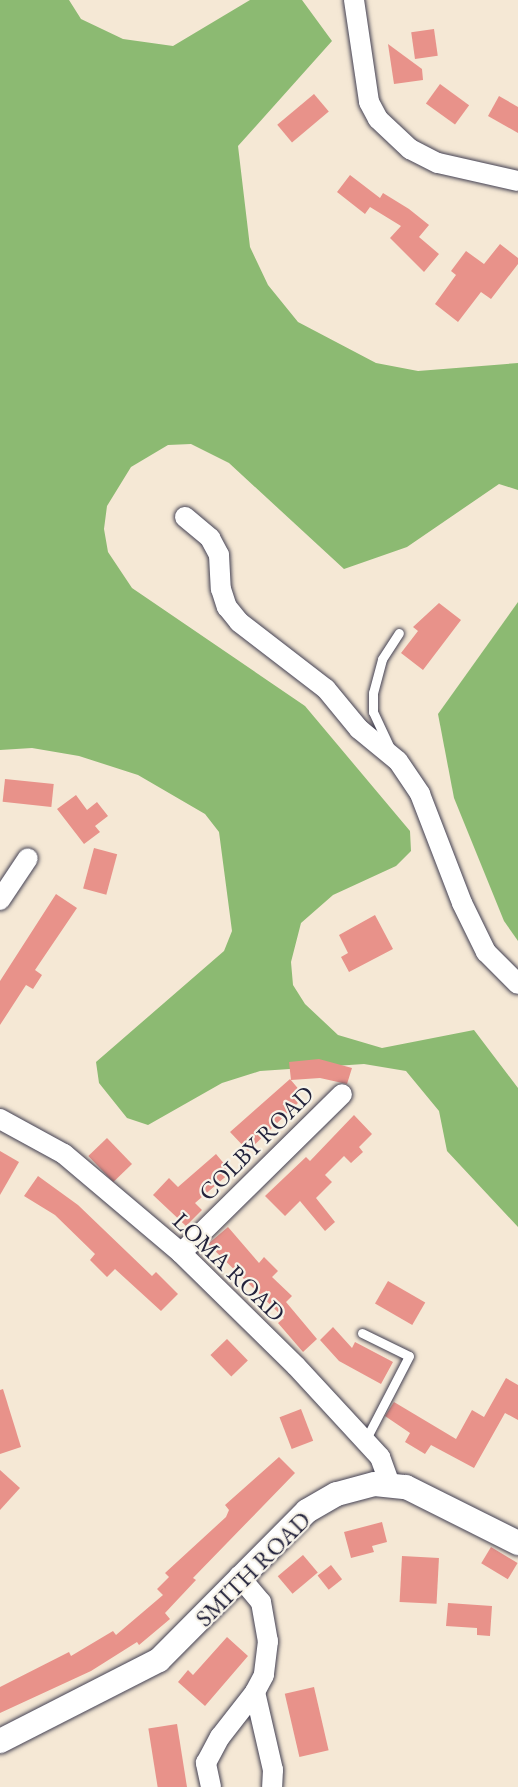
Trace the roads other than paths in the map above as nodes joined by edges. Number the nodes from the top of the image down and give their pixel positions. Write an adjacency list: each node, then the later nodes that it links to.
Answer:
1 (354, 0): 2 (street)
2 (518, 181)
3 (185, 517): 5 (street)
4 (399, 633): 5 (lane)
5 (398, 761): 8 (street)
6 (28, 858): 7 (street)
7 (0, 900)
8 (518, 984)
9 (342, 1094): 11 (street, COLBY ROAD)
10 (0, 1119): 11 (street, LOMA ROAD)
11 (181, 1253): 13 (street, LOMA ROAD)
12 (362, 1333): 13 (lane)
13 (365, 1441): 14 (street, LOMA ROAD)
14 (390, 1485): 15 (street, SMITH ROAD); 16 (street, SMITH ROAD)
15 (518, 1543)
16 (239, 1576): 17 (street); 18 (street, SMITH ROAD)
17 (255, 1692): 19 (street); 20 (street)
18 (0, 1741)
19 (211, 1787)
20 (272, 1787)

